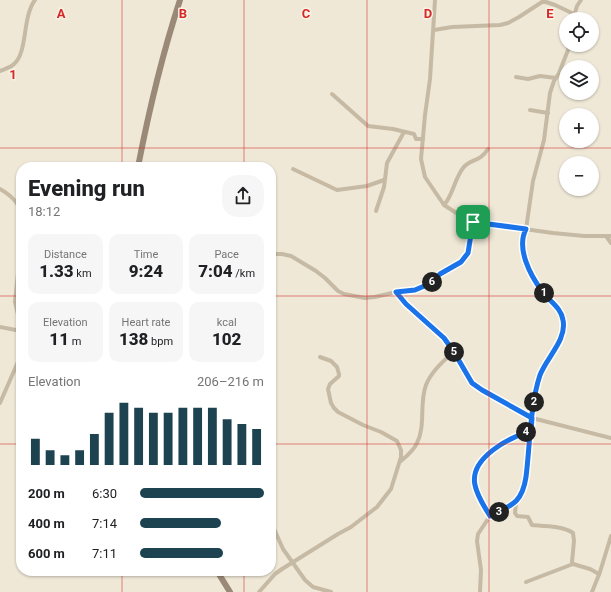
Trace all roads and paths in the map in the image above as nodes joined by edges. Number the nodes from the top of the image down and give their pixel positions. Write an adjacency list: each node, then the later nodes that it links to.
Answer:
1 (35, 0): 10 (street)
2 (180, 0): 19 (main road)
3 (435, 0): 8 (street)
4 (581, 0): 7 (street)
5 (546, 1): 6 (street); 8 (street)
6 (566, 12)
7 (575, 12)
8 (434, 30): 17 (street)
9 (567, 52): 12 (street)
10 (0, 71)
11 (516, 77): 12 (street)
12 (556, 78): 15 (street)
13 (332, 94): 16 (street)
14 (530, 110): 15 (street)
15 (548, 113): 27 (street)
16 (404, 132): 17 (street); 21 (street)
17 (423, 139): 24 (street)
18 (488, 149): 24 (street)
19 (139, 162)
20 (293, 169): 21 (street)
21 (384, 180): 25 (street)
22 (0, 189): 23 (street)
23 (16, 203)
24 (444, 205): 26 (street)
25 (376, 211)
26 (473, 222): 27 (street); 32 (street)
27 (526, 229): 28 (street); 40 (street)
28 (609, 236): 29 (street)
29 (611, 244)
30 (276, 254): 32 (street)
31 (16, 292): 33 (street)
32 (396, 292): 36 (street)
33 (16, 306)
34 (0, 328): 35 (street)
35 (16, 330)
36 (454, 352): 40 (street); 43 (street)
37 (320, 357): 43 (street)
38 (16, 366): 39 (street)
39 (0, 403)
40 (532, 418): 41 (street); 42 (street)
41 (531, 431): 44 (street); 45 (street)
42 (611, 438)
43 (399, 462): 48 (street)
44 (516, 503): 45 (street); 49 (street)
45 (490, 516): 58 (street)
46 (276, 534): 48 (street)
47 (611, 536): 51 (street)
48 (292, 562): 50 (street); 57 (street)
49 (573, 564): 51 (street); 54 (street)
50 (276, 573)
51 (599, 574): 59 (street)
52 (220, 576): 55 (main road)
53 (273, 576): 56 (street)
54 (526, 582)
55 (230, 592)
56 (259, 592)
57 (331, 592)
58 (480, 592)
59 (592, 592)

